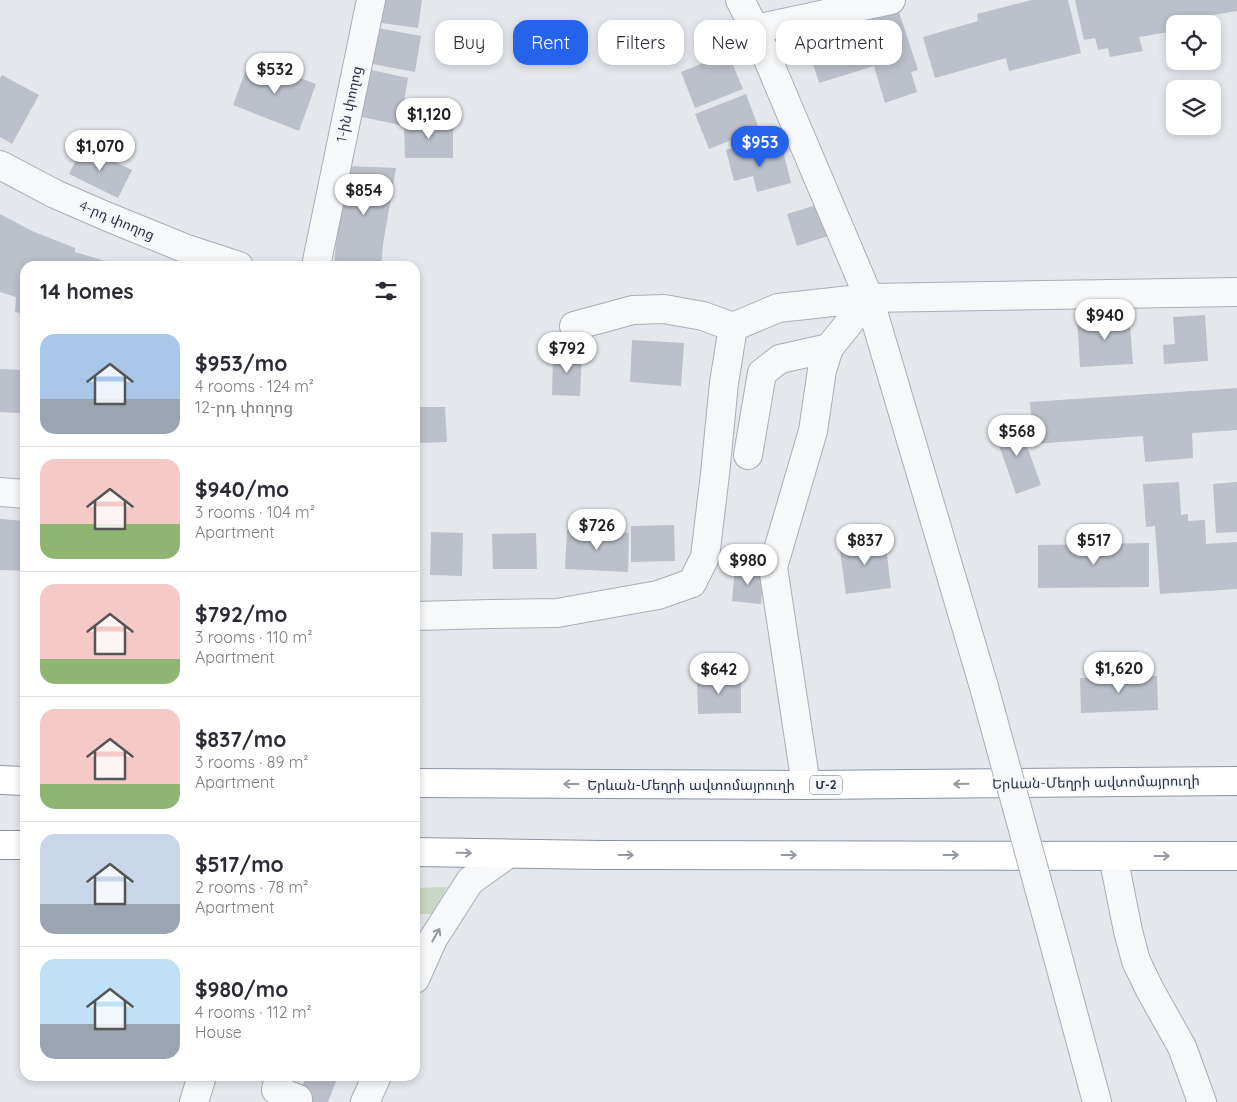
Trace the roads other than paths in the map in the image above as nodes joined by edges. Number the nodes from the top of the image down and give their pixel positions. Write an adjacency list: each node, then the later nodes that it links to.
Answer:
1 (371, 0): 9 (street, 1-ին փողոց)
2 (740, 0): 4 (street)
3 (892, 0): 5 (street)
4 (750, 20)
5 (766, 27)
6 (766, 55): 11 (street)
7 (0, 165): 8 (street, 4-րդ փողոց)
8 (224, 261)
9 (317, 261)
10 (1237, 292): 11 (street)
11 (868, 298): 13 (street); 14 (street); 37 (street, bridge)
12 (574, 326): 13 (street)
13 (733, 327): 18 (street)
14 (829, 348): 15 (street); 23 (street)
15 (748, 455)
16 (0, 492): 17 (street)
17 (20, 494)
18 (420, 616)
19 (0, 780): 20 (highway)
20 (20, 781)
21 (1237, 781): 23 (highway, Երևան-Մեղրի ավտոմայրուղի / Մ-2, one-way to 23)
22 (420, 783): 23 (highway, Երևան-Մեղրի ավտոմայրուղի / Մ-2, one-way to 22)
23 (806, 785)
24 (0, 845): 25 (highway)
25 (20, 845)
26 (420, 852): 27 (highway, one-way to 27)
27 (508, 854): 28 (highway, one-way to 28); 30 (street, one-way to 27)
28 (1113, 856): 29 (highway, one-way to 29); 38 (street)
29 (1237, 856)
30 (420, 968)
31 (200, 1081): 35 (street)
32 (278, 1081): 34 (street)
33 (375, 1081): 36 (street)
34 (298, 1099)
35 (194, 1102)
36 (365, 1102)
37 (1097, 1102)
38 (1202, 1102)

